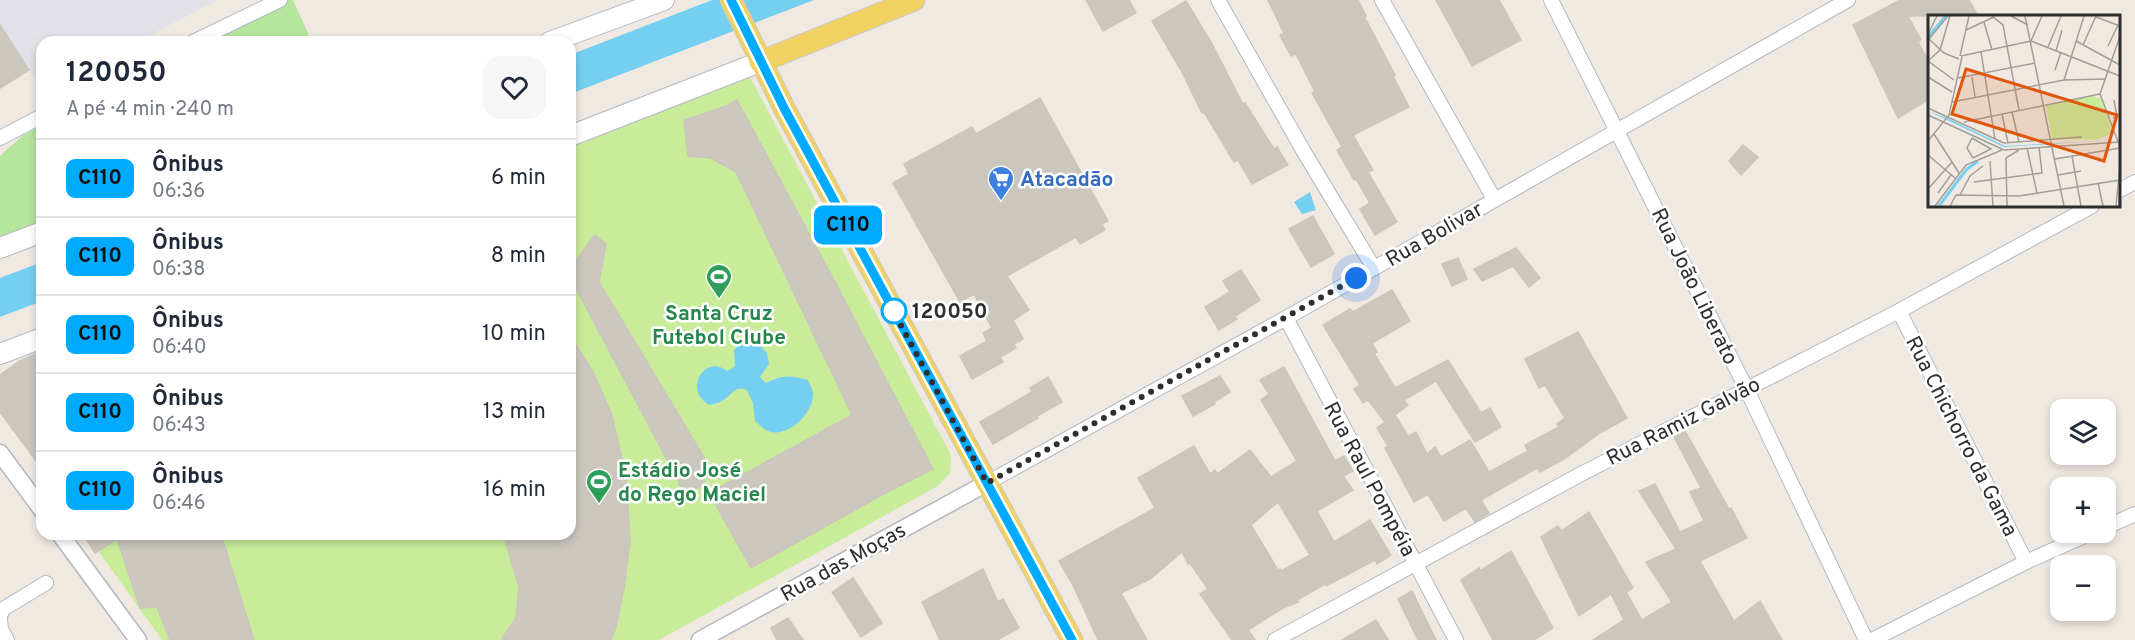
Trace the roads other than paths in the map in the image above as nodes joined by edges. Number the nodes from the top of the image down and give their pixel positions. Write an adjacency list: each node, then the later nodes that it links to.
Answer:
1 (280, 0): 9 (street)
2 (664, 0): 10 (main road)
3 (731, 0): 11 (main road)
4 (914, 0): 11 (main road)
5 (1218, 0): 22 (street)
6 (1383, 0): 18 (street)
7 (1551, 0): 13 (street, Rua João Liberato)
8 (1848, 0): 13 (street, Rua Bolivar)
9 (205, 36)
10 (566, 36)
11 (760, 62): 14 (main road); 29 (main road)
12 (36, 119): 15 (street)
13 (1618, 131): 18 (street, Rua Bolivar); 27 (street, Rua João Liberato)
14 (576, 134)
15 (0, 138)
16 (2135, 182): 17 (street)
17 (2120, 190)
18 (1494, 199): 22 (street, Rua Bolivar)
19 (2090, 207): 23 (street, Rua Ramiz Galvão)
20 (36, 234): 21 (main road)
21 (0, 248)
22 (1374, 268): 24 (street, Rua Bolivar)
23 (1899, 311): 27 (street, Rua Ramiz Galvão); 35 (street, Rua Chichorro da Gama)
24 (1286, 318): 29 (street, Rua Bolivar); 36 (street, Rua Raul Pompéia)
25 (36, 340): 26 (main road)
26 (0, 354)
27 (1746, 388): 36 (street, Rua Ramiz Galvão); 45 (street, Rua João Liberato)
28 (0, 453): 30 (street)
29 (987, 483): 41 (street, Rua das Moças); 42 (main road)
30 (36, 502)
31 (2135, 514): 32 (street)
32 (2116, 523)
33 (64, 540): 40 (street)
34 (2068, 543): 35 (street)
35 (2026, 562): 46 (street)
36 (1415, 564): 43 (street, Rua Ramiz Galvão); 44 (street, Rua Raul Pompéia)
37 (46, 583): 38 (street)
38 (0, 617): 39 (street)
39 (7, 640)
40 (138, 640)
41 (700, 640)
42 (1072, 640)
43 (1275, 640)
44 (1456, 640)
45 (1866, 640)
46 (1872, 640)

